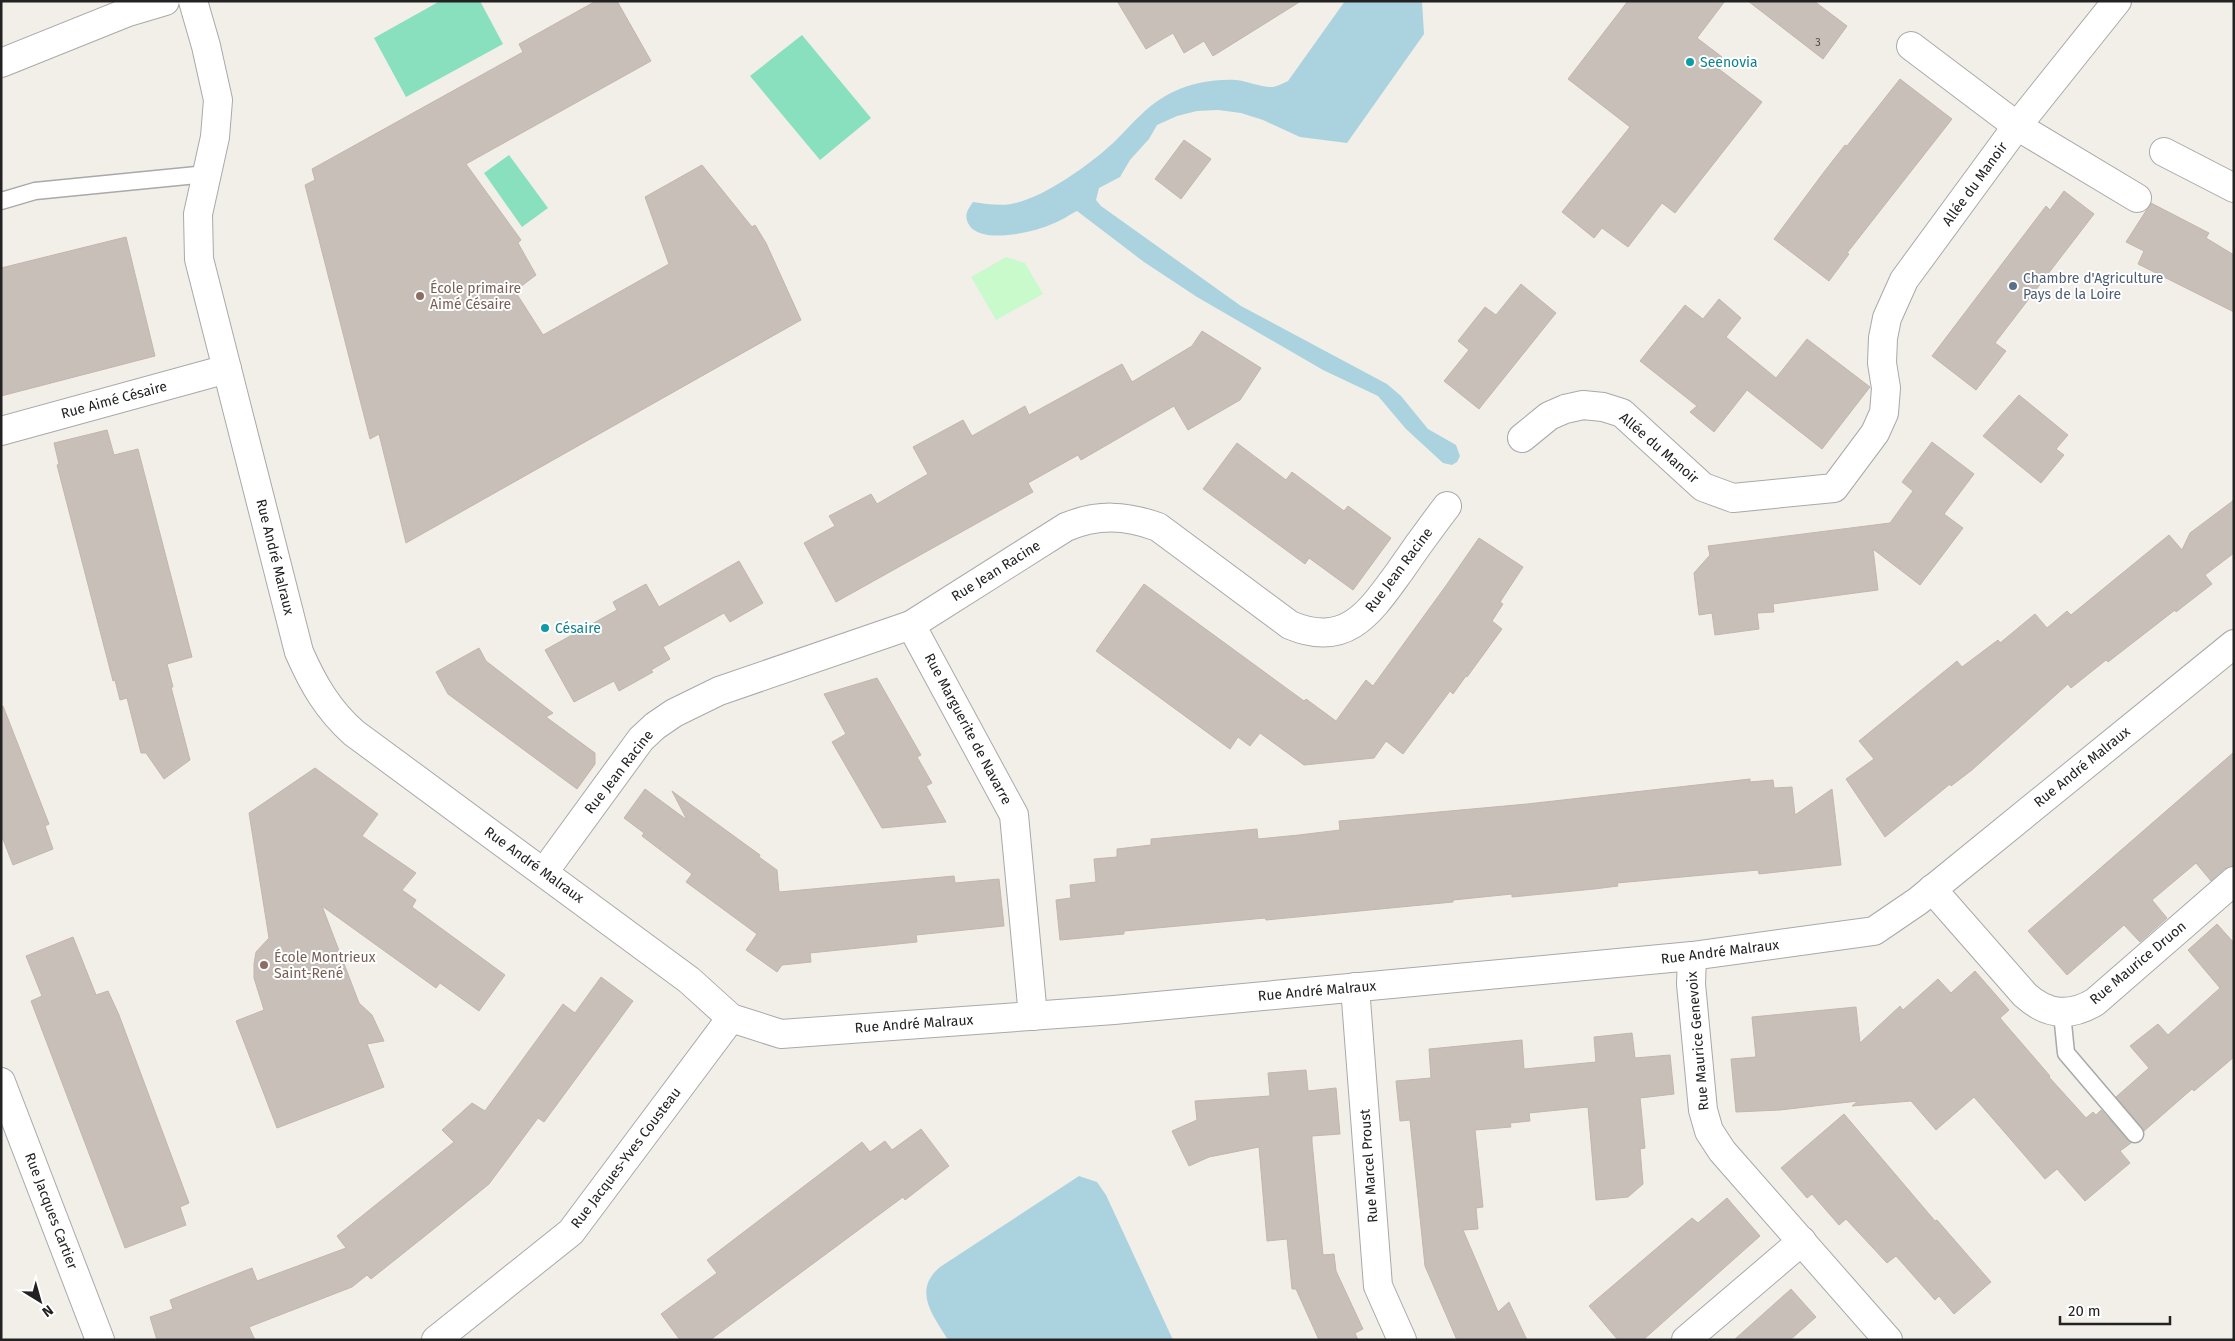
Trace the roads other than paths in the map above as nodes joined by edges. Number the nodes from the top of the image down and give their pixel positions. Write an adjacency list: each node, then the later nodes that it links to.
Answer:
1 (165, 1): 5 (street)
2 (193, 1): 8 (street, Rue André Malraux)
3 (2117, 1): 6 (street, Allée du Manoir)
4 (1911, 46): 6 (street)
5 (1, 63)
6 (2017, 126): 10 (street); 14 (street, Allée du Manoir)
7 (2164, 152): 9 (street)
8 (207, 174): 11 (lane); 12 (street, Rue André Malraux)
9 (2234, 188)
10 (2137, 198)
11 (1, 201)
12 (227, 370): 13 (street, Rue Aimé Césaire); 18 (street, Rue André Malraux)
13 (1, 431)
14 (1522, 438)
15 (1447, 506): 16 (street, Rue Jean Racine)
16 (911, 625): 18 (street, Rue Jean Racine); 24 (street, Rue Marguerite de Navarre)
17 (2234, 644): 20 (street, Rue André Malraux)
18 (544, 872): 25 (street, Rue André Malraux)
19 (2234, 881): 23 (street, Rue Maurice Druon)
20 (1932, 889): 21 (street, Rue André Malraux); 23 (street, Rue Maurice Druon)
21 (1692, 956): 22 (street, Rue André Malraux); 28 (street, Rue Maurice Genevoix)
22 (1355, 987): 24 (street, Rue André Malraux); 31 (street, Rue Marcel Proust)
23 (2062, 1013): 27 (lane)
24 (1032, 1016): 25 (street, Rue André Malraux)
25 (731, 1018): 30 (street, Rue Jacques-Yves Cousteau)
26 (1, 1082): 29 (street, Rue Jacques Cartier)
27 (2135, 1134)
28 (1802, 1242): 32 (street); 33 (street, Rue Maurice Genevoix)
29 (100, 1340)
30 (436, 1340)
31 (1402, 1340)
32 (1686, 1340)
33 (1888, 1340)

